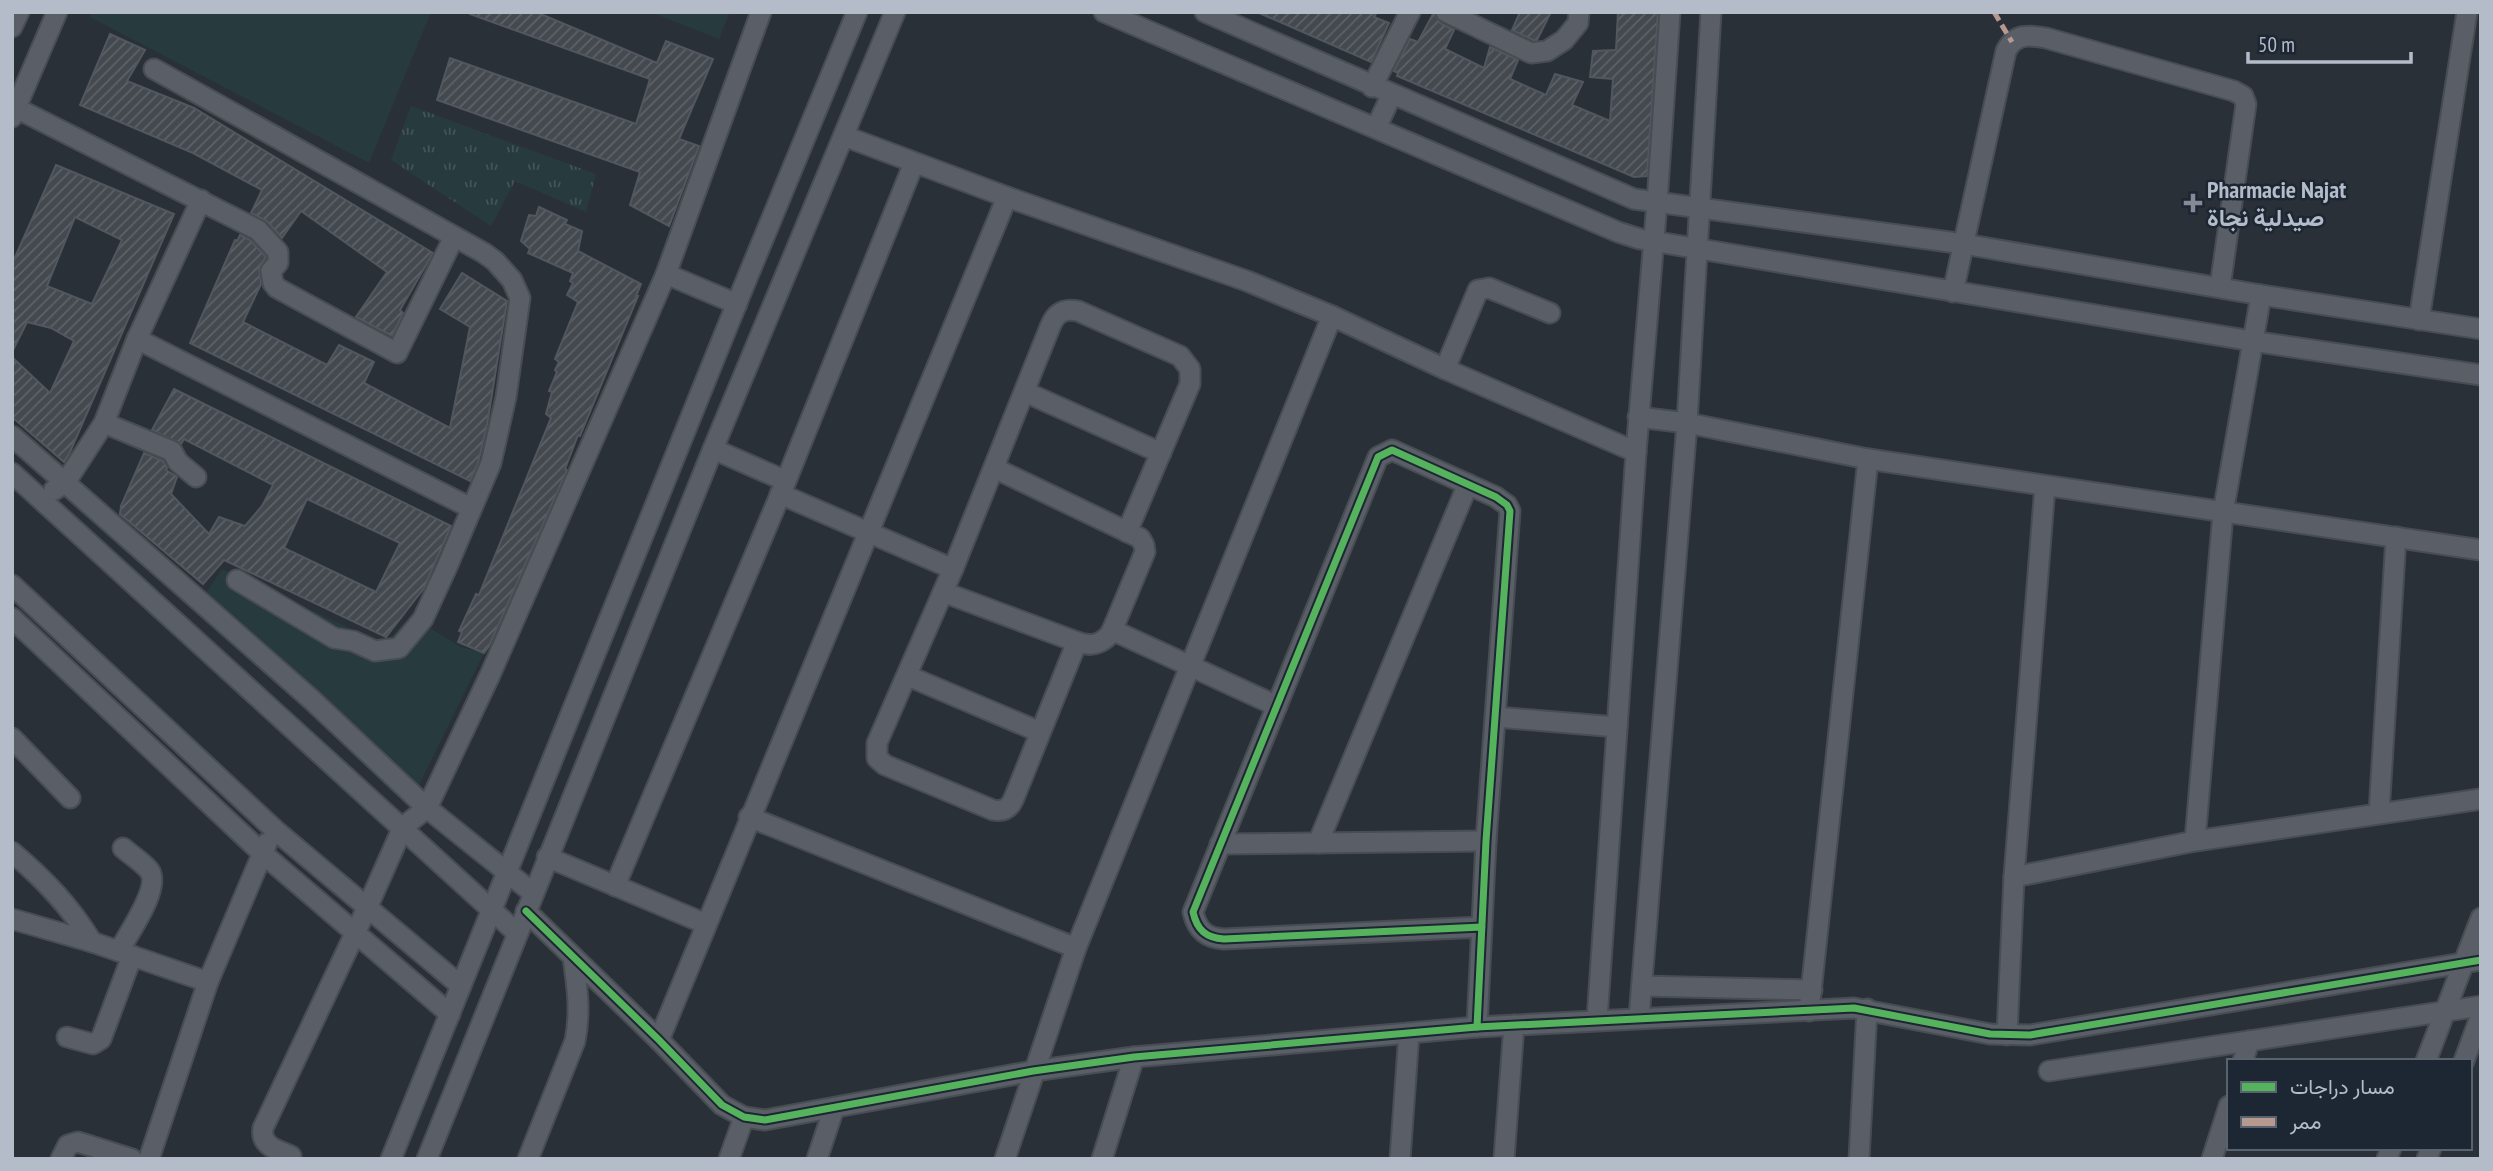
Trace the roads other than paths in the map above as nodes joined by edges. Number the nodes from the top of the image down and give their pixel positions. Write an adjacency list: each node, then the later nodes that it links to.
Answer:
1 (57, 12): 17 (street)
2 (761, 12): 29 (street)
3 (857, 12): 34 (street)
4 (895, 12): 19 (street)
5 (1104, 12): 13 (street)
6 (1410, 12): 15 (street)
7 (1446, 12): 8 (street)
8 (1579, 12)
9 (1670, 12): 23 (street)
10 (1711, 12): 24 (street)
11 (2467, 12): 37 (street)
12 (1213, 14): 15 (street)
13 (1130, 18): 18 (street)
14 (154, 69): 25 (street)
15 (1372, 86): 16 (street)
16 (1392, 94): 18 (street); 23 (street)
17 (14, 110): 22 (street)
18 (1376, 128): 26 (street)
19 (844, 136): 20 (street); 33 (street)
20 (914, 163): 21 (street); 59 (street)
21 (1007, 197): 36 (street); 63 (street)
22 (201, 200): 25 (street); 40 (street)
23 (1657, 203): 24 (street); 26 (street)
24 (1699, 208): 27 (street); 28 (street)
25 (454, 237): 61 (street)
26 (1653, 242): 28 (street); 45 (street)
27 (1964, 244): 30 (street); 30 (street); 31 (street)
28 (1697, 249): 31 (street); 47 (street)
29 (666, 274): 34 (street); 85 (street)
30 (2220, 287): 32 (street)
31 (1953, 292): 41 (street)
32 (2261, 295): 37 (street); 41 (street)
33 (775, 300): 34 (street); 39 (street)
34 (736, 304): 39 (street); 98 (street)
35 (1550, 313): 42 (street)
36 (1332, 316): 42 (street); 74 (street)
37 (2420, 320): 38 (street)
38 (2481, 329)
39 (761, 335): 49 (street)
40 (137, 339): 46 (street); 61 (street)
41 (2252, 341): 43 (street); 62 (street)
42 (1444, 369): 50 (street)
43 (2481, 375)
44 (1025, 392): 51 (street); 51 (street); 53 (street)
45 (1639, 417): 47 (street); 50 (street)
46 (104, 423): 55 (street); 56 (street)
47 (1687, 423): 52 (street); 117 (street)
48 (12, 436): 56 (street)
49 (713, 449): 59 (street); 97 (street)
50 (1636, 452): 80 (street)
51 (1161, 453): 64 (street)
52 (1867, 459): 58 (street); 118 (street)
53 (994, 468): 64 (street); 67 (street)
54 (12, 473): 60 (street)
55 (196, 477)
56 (65, 484): 60 (street); 76 (street)
57 (1468, 484): 77 (street); 78 (street); 92 (street)
58 (2045, 486): 62 (street); 99 (street)
59 (783, 487): 63 (street); 100 (street)
60 (40, 498): 79 (street)
61 (471, 508): 68 (street)
62 (2223, 513): 65 (street); 90 (street)
63 (868, 532): 67 (street); 87 (street)
64 (1127, 532): 72 (street)
65 (2396, 537): 66 (street); 86 (street)
66 (2481, 550)
67 (953, 569): 70 (street)
68 (237, 580)
69 (12, 585): 89 (street)
70 (943, 592): 73 (street); 75 (street)
71 (12, 618): 96 (street)
72 (1112, 630): 73 (street); 74 (street)
73 (1077, 642): 81 (street)
74 (1191, 665): 77 (street); 111 (street)
75 (908, 676): 81 (street); 81 (street)
76 (312, 700): 79 (street); 85 (street)
77 (1277, 706): 93 (street)
78 (1496, 717): 80 (street); 91 (street)
79 (293, 727): 88 (street)
80 (1617, 727): 126 (street)
81 (1040, 732)
82 (12, 737): 83 (street)
83 (70, 798)
84 (2481, 799): 86 (street)
85 (427, 808): 88 (street); 98 (street)
86 (2379, 813): 90 (street)
87 (750, 817): 106 (street); 111 (street)
88 (403, 827): 102 (street); 103 (street)
89 (275, 830): 96 (street); 102 (street)
90 (2195, 841): 99 (street)
91 (1486, 842): 92 (street); 107 (street)
92 (1318, 843): 93 (street)
93 (1220, 844): 107 (street)
94 (123, 848): 112 (street)
95 (12, 852): 110 (street)
96 (261, 852): 109 (street); 115 (street)
97 (547, 857): 100 (street); 101 (street)
98 (508, 871): 101 (street); 103 (street)
99 (2014, 877): 130 (street)
100 (615, 886): 106 (street)
101 (529, 902): 108 (street); 113 (street)
102 (368, 908): 109 (street); 116 (street)
103 (492, 910): 108 (street); 116 (street)
104 (2481, 918): 114 (street)
105 (12, 919): 110 (street)
106 (706, 924): 132 (street)
107 (1482, 927): 128 (street)
108 (517, 933): 148 (street)
109 (355, 934): 123 (street); 143 (street)
110 (92, 942): 112 (street)
111 (1076, 948): 138 (street)
112 (125, 953): 115 (street); 131 (street)
113 (573, 957): 132 (street); 149 (street)
114 (2472, 961): 122 (street); 130 (street)
115 (208, 982): 146 (street)
116 (461, 986): 123 (street)
117 (1642, 986): 118 (street); 125 (street)
118 (1812, 990): 121 (street)
119 (2481, 1006): 122 (street)
120 (1867, 1009): 121 (street); 130 (street); 156 (street)
121 (1810, 1011): 125 (street)
122 (2445, 1011): 133 (street); 136 (street)
123 (450, 1014): 147 (street)
124 (2481, 1015): 137 (street)
125 (1639, 1018): 126 (street)
126 (1597, 1020): 127 (street)
127 (1514, 1025): 128 (street); 155 (street)
128 (1477, 1027): 129 (street)
129 (1409, 1032): 134 (street); 154 (street)
130 (2007, 1035)
131 (67, 1037)
132 (659, 1040): 142 (street)
133 (2249, 1041): 135 (street); 139 (street)
134 (1135, 1058): 138 (street); 153 (street)
135 (2244, 1059)
136 (2427, 1059)
137 (2465, 1059)
138 (1033, 1071): 140 (street); 152 (street)
139 (2049, 1071)
140 (834, 1108): 142 (street); 151 (street)
141 (2227, 1113): 157 (street)
142 (744, 1117): 150 (street)
143 (290, 1156)
144 (61, 1159): 145 (street)
145 (132, 1159)
146 (149, 1159)
147 (391, 1159)
148 (427, 1159)
149 (528, 1159)
150 (729, 1159)
151 (817, 1159)
152 (1005, 1159)
153 (1102, 1159)
154 (1400, 1159)
155 (1504, 1159)
156 (1859, 1159)
157 (2213, 1159)

